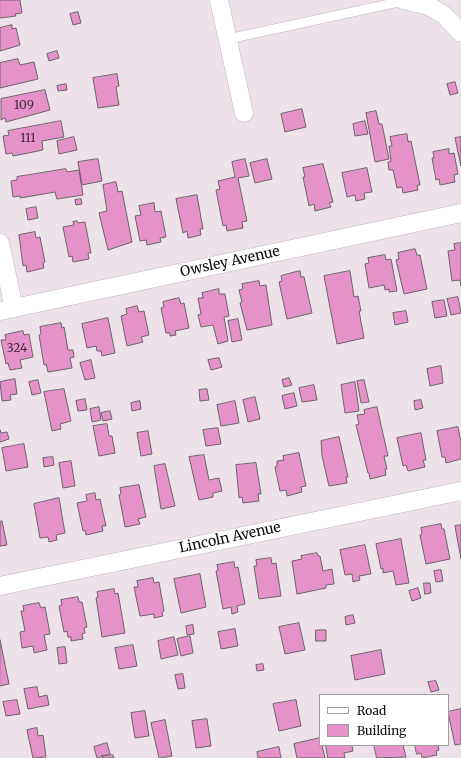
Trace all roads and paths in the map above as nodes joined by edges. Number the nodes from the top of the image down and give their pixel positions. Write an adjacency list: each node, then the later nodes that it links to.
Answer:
1 (219, 0): 4 (street)
2 (403, 1): 3 (street); 4 (lane)
3 (461, 33)
4 (228, 39): 5 (street)
5 (244, 113)
6 (461, 213): 8 (street, Owsley Avenue)
7 (0, 243): 8 (street)
8 (7, 309)
9 (461, 491): 10 (street, Lincoln Avenue)
10 (0, 586)

